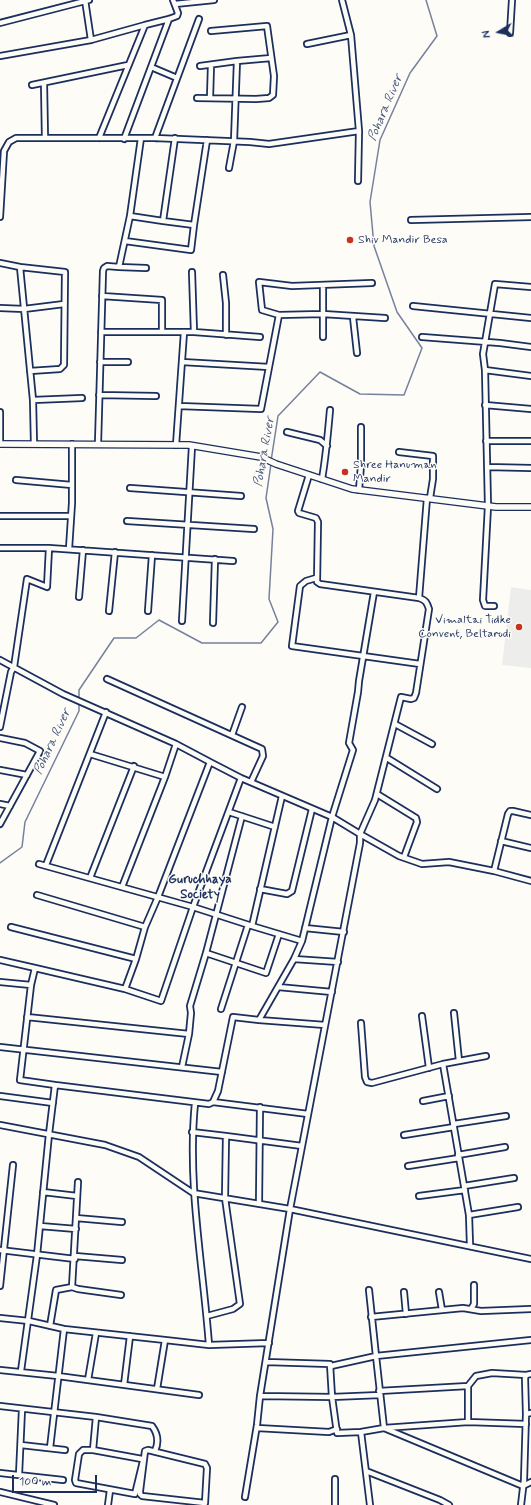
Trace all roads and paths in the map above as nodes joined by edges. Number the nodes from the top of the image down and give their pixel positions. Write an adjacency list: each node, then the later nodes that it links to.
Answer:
1 (86, 0): 8 (street); 13 (street)
2 (214, 0): 5 (street)
3 (342, 0): 12 (street)
4 (512, 0): 11 (street)
5 (174, 2): 6 (street)
6 (169, 19): 9 (street); 21 (street)
7 (199, 19): 22 (street)
8 (0, 23)
9 (145, 25): 13 (street); 18 (street)
10 (211, 31): 16 (street)
11 (510, 34)
12 (351, 35): 14 (street); 28 (street)
13 (92, 40): 15 (street)
14 (307, 44)
15 (0, 56)
16 (271, 58): 17 (street); 27 (street)
17 (236, 61): 19 (street); 27 (street)
18 (128, 65): 23 (street); 30 (street)
19 (211, 65): 20 (street); 26 (street)
20 (200, 66)
21 (151, 67): 22 (street); 34 (street)
22 (177, 78): 32 (street)
23 (44, 83): 24 (street); 29 (street)
24 (32, 85)
25 (197, 98): 26 (street)
26 (210, 98): 27 (street)
27 (235, 99): 36 (street)
28 (359, 131): 36 (street); 39 (street)
29 (45, 138): 30 (street); 38 (street)
30 (99, 138): 34 (street)
31 (141, 138): 32 (street); 34 (street); 40 (street)
32 (155, 138): 33 (street)
33 (175, 138): 35 (street); 43 (street)
34 (124, 139)
35 (207, 140): 36 (street); 45 (street)
36 (234, 141): 37 (street)
37 (229, 168)
38 (1, 175): 41 (street)
39 (358, 181)
40 (130, 216): 43 (street); 46 (street)
41 (0, 217)
42 (531, 217): 44 (street)
43 (163, 220): 45 (street)
44 (411, 220)
45 (194, 225): 46 (street)
46 (125, 241): 49 (street)
47 (0, 263): 48 (street)
48 (20, 267): 57 (street); 60 (street)
49 (119, 267): 50 (street); 56 (street)
50 (146, 268)
51 (192, 272): 70 (street)
52 (223, 275): 71 (street)
53 (372, 283): 54 (street)
54 (323, 284): 61 (street); 63 (street)
55 (531, 287): 62 (street)
56 (102, 296): 67 (street); 68 (street)
57 (64, 304): 60 (street); 83 (street)
58 (413, 306): 62 (street)
59 (0, 308): 60 (street)
60 (24, 309): 83 (street)
61 (323, 314): 63 (street); 64 (street); 73 (street)
62 (489, 314): 66 (street); 75 (street)
63 (279, 315): 81 (street)
64 (353, 317): 65 (street); 77 (street)
65 (385, 318)
66 (531, 318)
67 (101, 332): 68 (street); 78 (street)
68 (162, 332): 69 (street)
69 (184, 332): 70 (street); 80 (street)
70 (194, 332): 71 (street)
71 (226, 335): 72 (street)
72 (260, 337)
73 (324, 337)
74 (422, 337): 75 (street)
75 (485, 342): 76 (street); 82 (street)
76 (531, 347)
77 (357, 353)
78 (100, 362): 79 (street); 85 (street)
79 (128, 362)
80 (182, 362): 81 (street); 90 (street)
81 (269, 367): 90 (street)
82 (485, 370): 84 (street); 89 (street)
83 (30, 371): 88 (street)
84 (531, 376)
85 (99, 394): 86 (street); 101 (street)
86 (156, 396)
87 (82, 398): 88 (street)
88 (33, 400): 99 (street)
89 (485, 405): 91 (street); 96 (street)
90 (179, 406): 102 (street)
91 (531, 409)
92 (330, 410): 104 (street)
93 (0, 412): 98 (street)
94 (361, 427): 113 (street)
95 (287, 432): 104 (street)
96 (486, 441): 97 (street); 106 (street)
97 (531, 441)
98 (0, 444): 99 (street)
99 (34, 444): 100 (street)
100 (72, 444): 101 (street); 111 (street)
101 (98, 444): 102 (street)
102 (176, 445): 103 (street)
103 (192, 446): 108 (street); 114 (street)
104 (327, 446): 109 (street)
105 (399, 452): 116 (street)
106 (487, 467): 107 (street); 117 (street)
107 (531, 468)
108 (309, 475): 109 (street); 133 (street)
109 (322, 479): 113 (street)
110 (16, 480): 111 (street)
111 (72, 485): 120 (street)
112 (130, 488): 114 (street)
113 (359, 490): 116 (street)
114 (189, 492): 115 (street); 122 (street)
115 (241, 496)
116 (428, 498): 117 (street); 136 (street)
117 (488, 506): 118 (street); 137 (street)
118 (531, 507)
119 (0, 516): 120 (street)
120 (71, 516): 126 (street)
121 (127, 521): 122 (street)
122 (188, 525): 123 (street); 130 (street)
123 (254, 529)
124 (0, 548): 125 (street)
125 (49, 548): 126 (street); 145 (street)
126 (69, 549): 127 (street)
127 (83, 550): 128 (street); 135 (street)
128 (114, 552): 129 (street); 138 (street)
129 (152, 555): 130 (street); 139 (street)
130 (186, 557): 131 (street); 140 (street)
131 (215, 559): 132 (street); 141 (street)
132 (233, 561)
133 (316, 578): 134 (street); 142 (street)
134 (374, 592): 136 (street); 142 (street)
135 (78, 596)
136 (419, 598): 144 (street)
137 (494, 606)
138 (109, 611)
139 (148, 611)
140 (182, 621)
141 (213, 623)
142 (363, 656): 144 (street); 174 (street)
143 (0, 660): 145 (street)
144 (420, 664): 150 (street)
145 (14, 667): 147 (street); 149 (street)
146 (107, 679): 152 (street)
147 (3, 700): 151 (street)
148 (242, 707): 152 (street)
149 (106, 712): 154 (street); 156 (street)
150 (395, 724): 155 (street); 157 (street)
151 (0, 727)
152 (232, 735): 164 (street)
153 (0, 738): 161 (street)
154 (176, 744): 158 (street); 162 (street)
155 (432, 744)
156 (90, 754): 159 (street); 182 (street)
157 (386, 758): 165 (street); 166 (street)
158 (210, 762): 163 (street); 189 (street)
159 (134, 766): 162 (street); 184 (street)
160 (0, 770): 161 (street)
161 (28, 775): 169 (street)
162 (165, 777): 186 (street)
163 (241, 778): 164 (street); 171 (street)
164 (251, 782): 167 (street)
165 (437, 789)
166 (377, 794): 177 (street); 180 (street)
167 (282, 796): 170 (street); 176 (street)
168 (0, 804): 169 (street)
169 (10, 806): 175 (street)
170 (312, 809): 174 (street); 187 (street)
171 (229, 812): 173 (street); 190 (street)
172 (531, 815): 178 (street)
173 (242, 816): 176 (street); 191 (street)
174 (332, 817): 177 (street); 195 (street)
175 (0, 824)
176 (275, 827): 187 (street)
177 (360, 834): 180 (street); 196 (street)
178 (501, 841): 179 (street); 183 (street)
179 (531, 848)
180 (404, 857): 183 (street)
181 (39, 864): 182 (street)
182 (46, 866): 184 (street)
183 (494, 871): 185 (street)
184 (90, 878): 186 (street)
185 (531, 881)
186 (122, 887): 189 (street)
187 (260, 889): 192 (street)
188 (37, 895): 194 (street)
189 (158, 897): 190 (street); 194 (street)
190 (193, 907): 191 (street); 209 (street)
191 (216, 914): 192 (street); 199 (street)
192 (250, 925): 197 (street); 204 (street)
193 (11, 927): 200 (street)
194 (145, 927): 200 (street)
195 (304, 928): 196 (street); 198 (street)
196 (344, 932): 203 (street)
197 (279, 934): 198 (street); 204 (street)
198 (302, 941): 201 (street)
199 (206, 953): 204 (street); 218 (street)
200 (136, 959): 209 (street)
201 (294, 959): 203 (street); 208 (street)
202 (0, 960): 205 (street)
203 (338, 962): 210 (street)
204 (237, 963): 211 (street)
205 (35, 968): 207 (street); 209 (street)
206 (0, 982): 207 (street)
207 (31, 985): 214 (street)
208 (278, 987): 210 (street); 215 (street)
209 (125, 989)
210 (332, 992): 217 (street)
211 (221, 1008)
212 (454, 1013): 222 (street)
213 (422, 1016): 225 (street)
214 (27, 1017): 218 (street); 220 (street)
215 (259, 1020): 217 (street); 226 (street)
216 (361, 1023): 225 (street)
217 (325, 1025): 235 (street)
218 (189, 1034): 224 (street)
219 (0, 1047): 220 (street)
220 (24, 1050): 224 (street); 227 (street)
221 (486, 1056): 222 (street)
222 (459, 1062): 223 (street)
223 (443, 1064): 225 (street); 229 (street)
224 (182, 1067): 226 (street)
225 (429, 1068)
226 (222, 1072): 231 (street)
227 (55, 1085): 232 (street); 233 (street)
228 (0, 1096): 232 (street)
229 (449, 1096): 230 (street); 238 (street)
230 (423, 1101)
231 (213, 1102): 233 (street); 234 (street)
232 (53, 1103): 240 (street)
233 (195, 1103): 239 (street)
234 (260, 1107): 235 (street); 243 (street)
235 (308, 1114): 244 (street)
236 (506, 1116): 238 (street)
237 (0, 1125): 240 (street)
238 (454, 1125): 241 (street); 246 (street)
239 (192, 1132): 242 (street); 253 (street)
240 (49, 1134): 252 (street); 253 (street)
241 (404, 1135)
242 (226, 1136): 243 (street); 256 (street)
243 (260, 1140): 244 (street); 257 (street)
244 (302, 1146): 259 (street)
245 (505, 1147): 246 (street)
246 (459, 1156): 248 (street); 251 (street)
247 (13, 1165): 266 (street)
248 (408, 1166)
249 (514, 1178): 251 (street)
250 (78, 1182): 254 (street)
251 (464, 1188): 255 (street); 260 (street)
252 (43, 1192): 254 (street); 263 (street)
253 (194, 1193): 256 (street); 282 (street)
254 (77, 1196): 261 (street)
255 (419, 1196)
256 (225, 1198): 257 (street); 282 (street)
257 (260, 1204): 259 (street)
258 (518, 1207): 260 (street)
259 (290, 1209): 265 (street); 292 (street)
260 (469, 1215): 265 (street)
261 (76, 1218): 262 (street); 264 (street)
262 (122, 1222)
263 (40, 1226): 264 (street); 267 (street)
264 (76, 1229): 268 (street)
265 (470, 1245): 269 (street)
266 (2, 1250): 267 (street); 272 (street)
267 (37, 1255): 268 (street); 285 (street)
268 (75, 1258): 270 (street); 273 (street)
269 (531, 1259)
270 (122, 1260)
271 (474, 1285): 278 (street)
272 (0, 1286)
273 (72, 1287): 277 (street); 286 (street)
274 (369, 1290): 283 (street)
275 (404, 1292): 281 (street)
276 (439, 1292): 280 (street)
277 (121, 1295)
278 (471, 1309): 279 (street); 280 (street)
279 (531, 1309)
280 (442, 1310): 281 (street)
281 (406, 1314): 283 (street)
282 (207, 1316): 293 (street)
283 (371, 1317): 294 (street)
284 (0, 1318): 285 (street)
285 (29, 1321): 286 (street); 298 (street)
286 (50, 1326): 287 (street)
287 (64, 1329): 288 (street); 300 (street)
288 (96, 1333): 289 (street); 301 (street)
289 (130, 1336): 290 (street); 302 (street)
290 (165, 1340): 293 (street); 304 (street)
291 (531, 1340): 294 (street)
292 (269, 1343): 293 (street); 295 (street)
293 (209, 1345)
294 (376, 1356): 296 (street); 305 (street)
295 (266, 1362): 296 (street); 307 (street)
296 (331, 1367): 308 (street)
297 (0, 1370): 298 (street)
298 (21, 1371): 300 (street)
299 (529, 1375): 303 (street); 312 (street)
300 (58, 1376): 301 (street); 311 (street)
301 (88, 1380): 302 (street)
302 (124, 1385): 304 (street)
303 (468, 1386): 305 (street); 314 (street)
304 (157, 1389): 306 (street)
305 (380, 1393): 308 (street); 317 (street)
306 (199, 1395)
307 (260, 1396): 308 (street); 316 (street)
308 (332, 1397): 318 (street)
309 (0, 1406): 310 (street)
310 (22, 1409): 311 (street); 320 (street)
311 (55, 1412): 313 (street); 323 (street)
312 (529, 1414): 315 (street)
313 (96, 1417): 325 (street); 326 (street)
314 (468, 1422): 315 (street); 317 (street)
315 (526, 1424): 322 (street)
316 (257, 1428): 318 (street); 336 (street)
317 (384, 1428): 319 (street); 333 (street)
318 (337, 1429): 319 (street)
319 (361, 1432): 327 (street)
320 (21, 1445): 323 (street); 329 (street)
321 (531, 1446): 322 (street)
322 (525, 1447): 333 (street)
323 (50, 1448): 324 (street)
324 (65, 1450)
325 (92, 1450): 334 (street); 334 (street)
326 (155, 1451): 326 (street)
327 (366, 1471): 341 (street); 342 (street)
328 (0, 1473): 329 (street)
329 (19, 1475): 331 (street)
330 (335, 1479): 340 (street)
331 (63, 1480)
332 (531, 1482): 333 (street)
333 (523, 1486): 343 (street)
334 (110, 1490): 339 (street)
335 (0, 1492): 337 (street)
336 (245, 1497)
337 (46, 1504): 338 (street)
338 (54, 1505)
339 (108, 1505)
340 (335, 1505)
341 (370, 1505)
342 (449, 1505)
343 (521, 1505)

